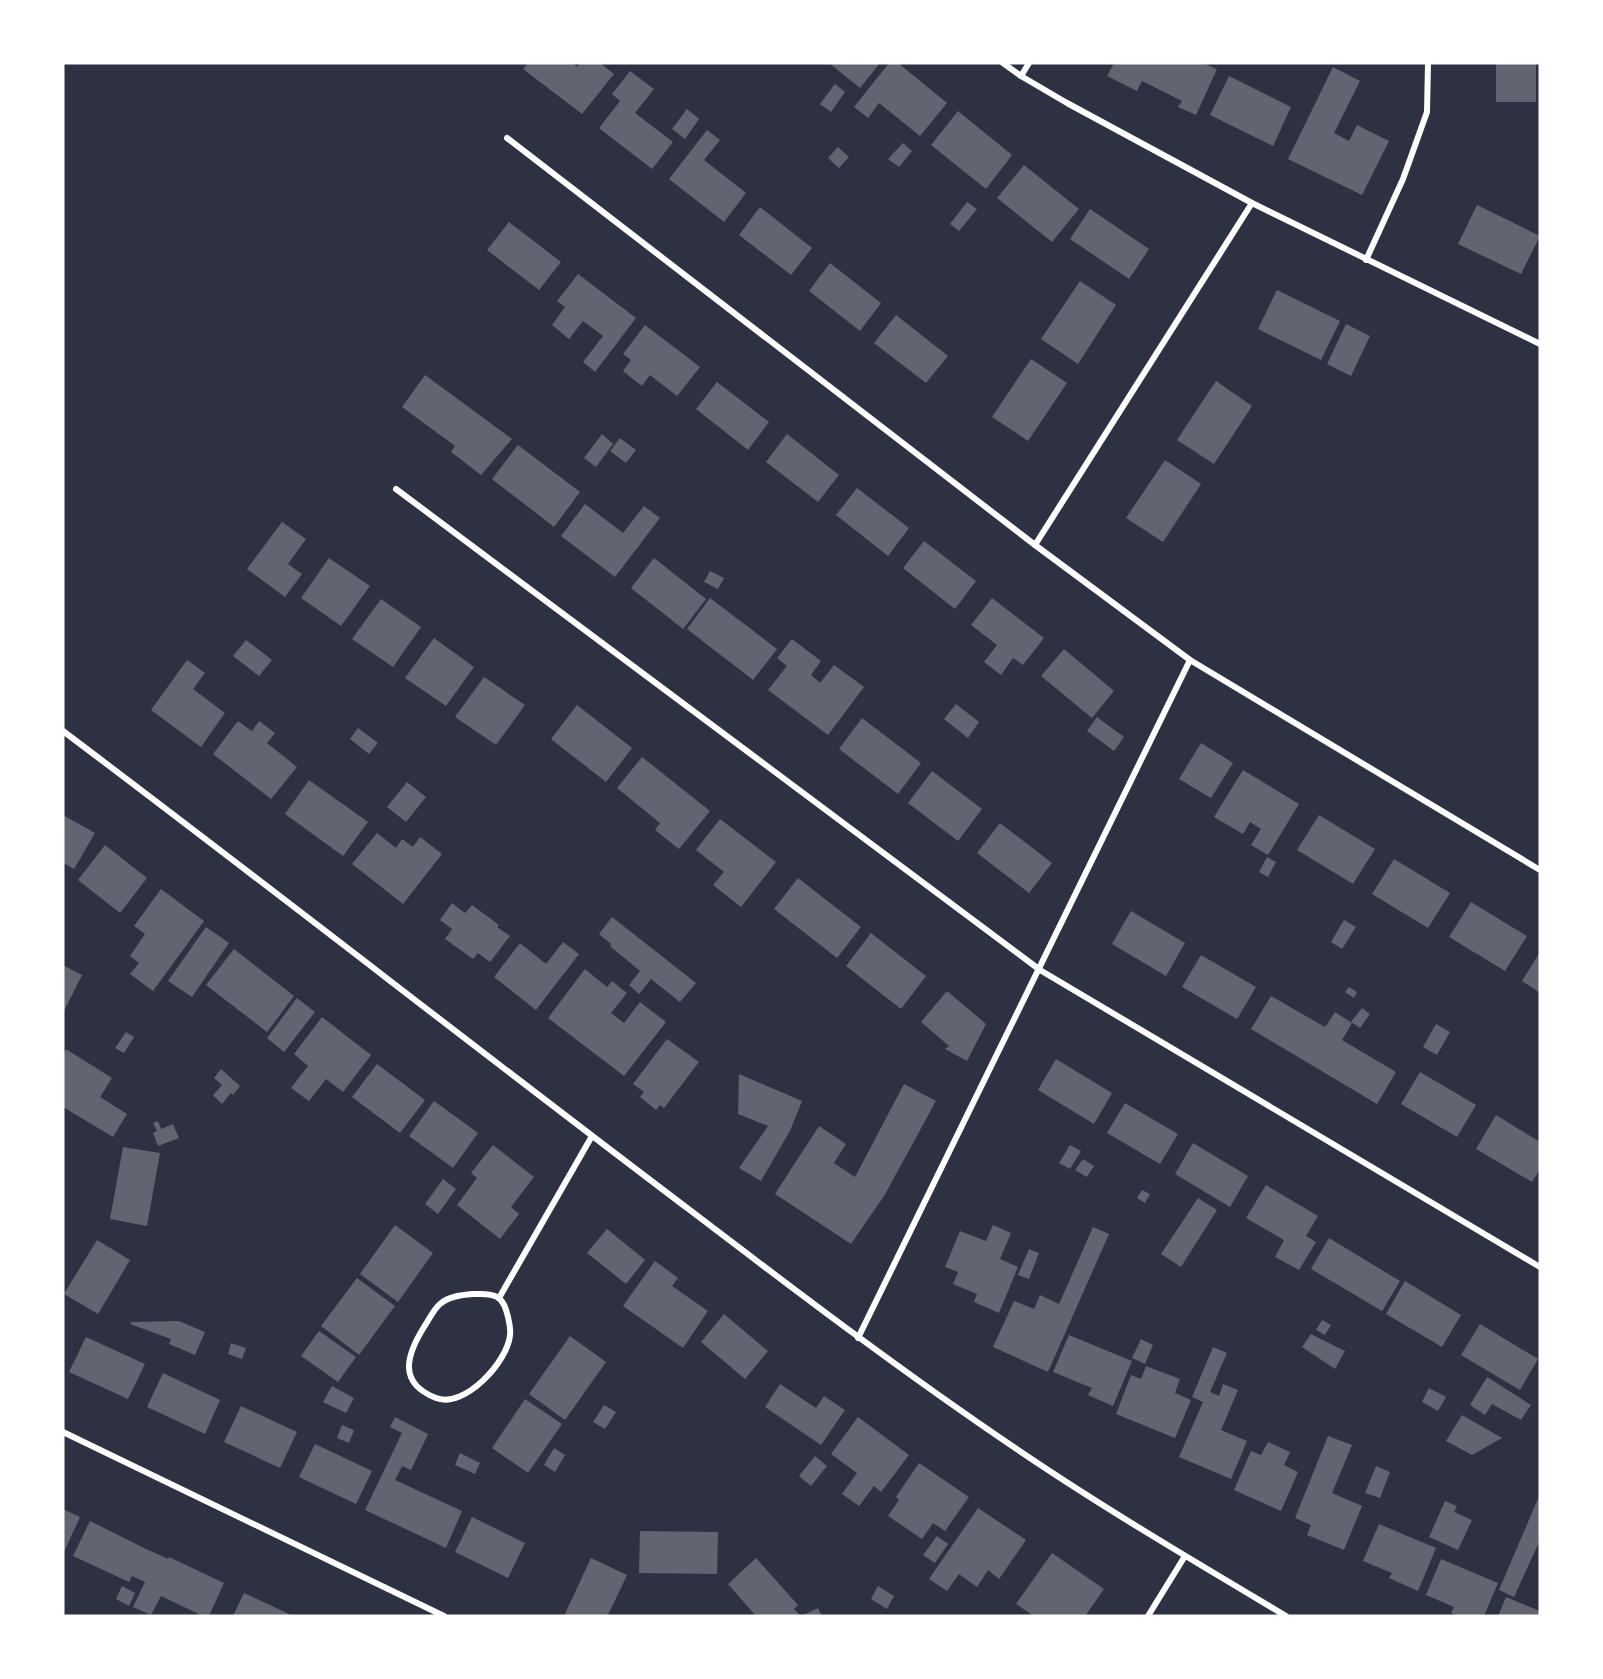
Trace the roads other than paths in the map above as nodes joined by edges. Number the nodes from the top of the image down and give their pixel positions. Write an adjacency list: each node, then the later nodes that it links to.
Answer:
1 (1003, 63): 4 (street)
2 (1029, 63): 4 (street)
3 (1428, 63): 7 (street)
4 (1021, 76): 6 (street)
5 (507, 138): 10 (street)
6 (1252, 203): 7 (street); 10 (street)
7 (1366, 260): 8 (street)
8 (1540, 344)
9 (396, 489): 14 (street)
10 (1035, 545): 11 (street)
11 (1190, 660): 13 (street); 14 (street)
12 (63, 731): 15 (street)
13 (1540, 870)
14 (1040, 970): 16 (street); 18 (street)
15 (592, 1136): 17 (street); 18 (street)
16 (1540, 1267)
17 (499, 1298): 17 (street)
18 (858, 1338): 20 (street)
19 (63, 1432): 21 (street)
20 (1185, 1556): 22 (street); 23 (street)
21 (444, 1616)
22 (1148, 1616)
23 (1286, 1616)

